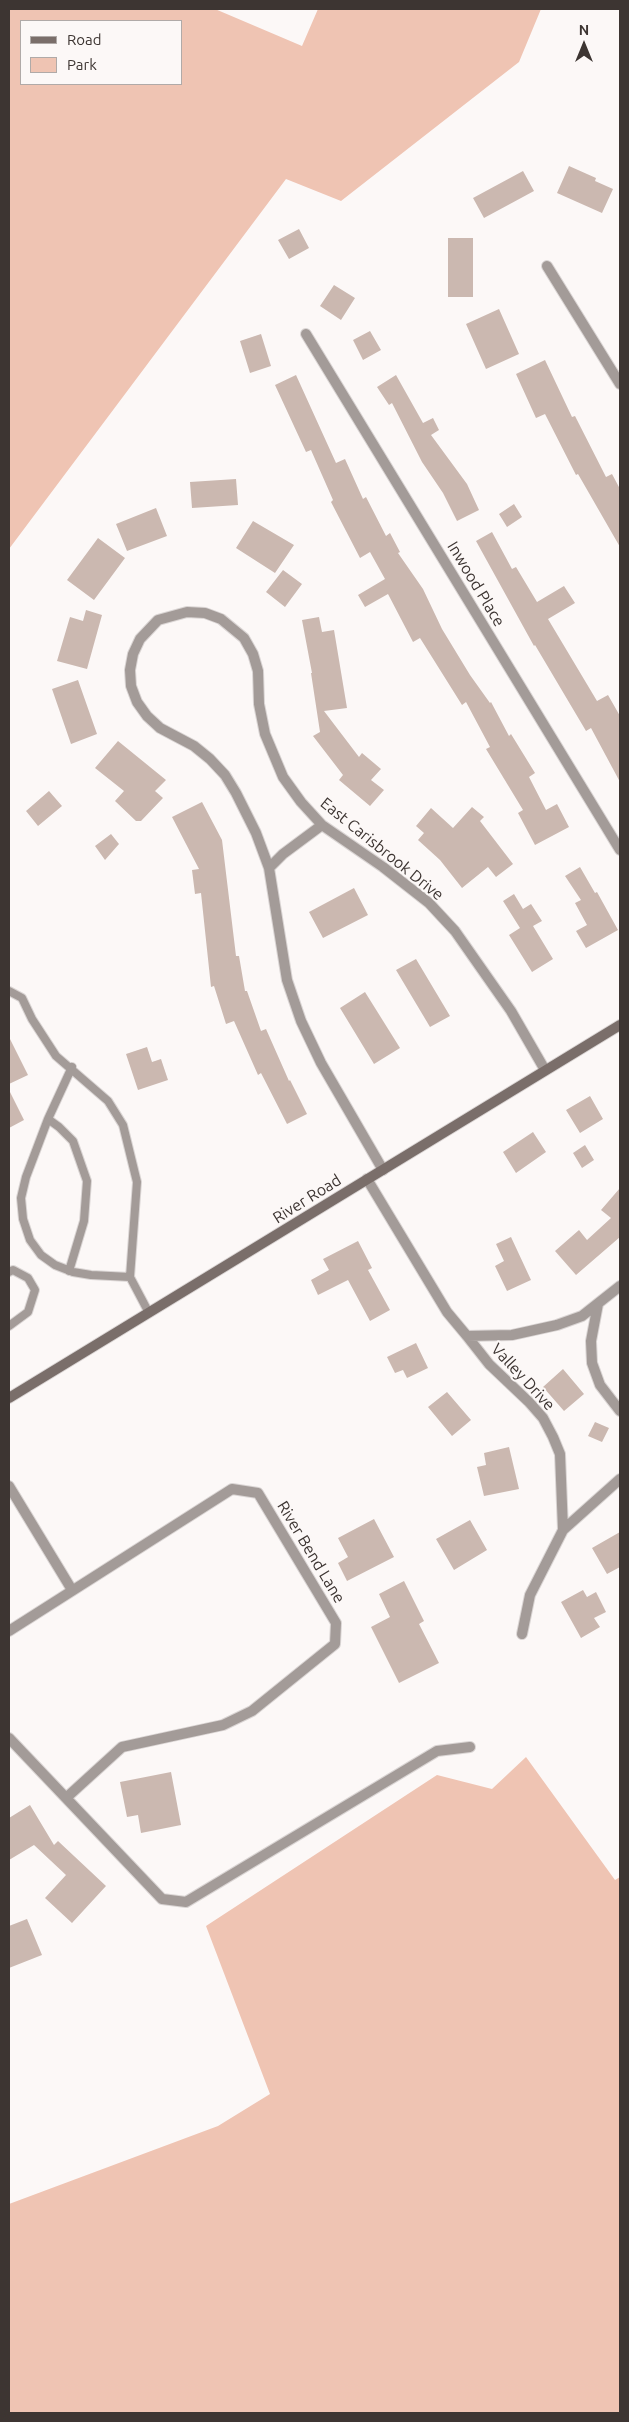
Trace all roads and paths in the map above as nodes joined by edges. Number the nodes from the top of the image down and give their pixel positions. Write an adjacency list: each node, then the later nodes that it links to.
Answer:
1 (547, 266): 3 (street)
2 (306, 334): 5 (street, Inwood Place)
3 (620, 384)
4 (322, 825): 6 (street); 6 (street, East Carisbrook Drive); 10 (street, East Carisbrook Drive)
5 (620, 850)
6 (269, 868): 12 (street)
7 (9, 991): 9 (lane)
8 (620, 1024): 10 (street, River Road)
9 (72, 1067): 11 (lane); 16 (lane)
10 (545, 1070): 12 (street, River Road)
11 (48, 1119): 14 (lane); 14 (lane)
12 (383, 1170): 13 (street, River Road)
13 (367, 1179): 19 (street, River Road); 21 (street, Valley Drive)
14 (70, 1271): 16 (lane)
15 (9, 1272): 20 (lane)
16 (130, 1277): 19 (lane)
17 (620, 1286): 18 (street, Valley Drive)
18 (598, 1304): 21 (street, Valley Drive); 23 (street)
19 (149, 1313): 22 (street, River Road)
20 (9, 1326)
21 (467, 1336): 26 (street, Valley Drive)
22 (9, 1398)
23 (620, 1411)
24 (620, 1479): 26 (street)
25 (9, 1486): 27 (street)
26 (563, 1530): 29 (street)
27 (72, 1590): 28 (street, River Bend Lane); 32 (street, River Bend Lane)
28 (9, 1631)
29 (522, 1634)
30 (9, 1738): 32 (street)
31 (470, 1748): 32 (street)
32 (66, 1798)

